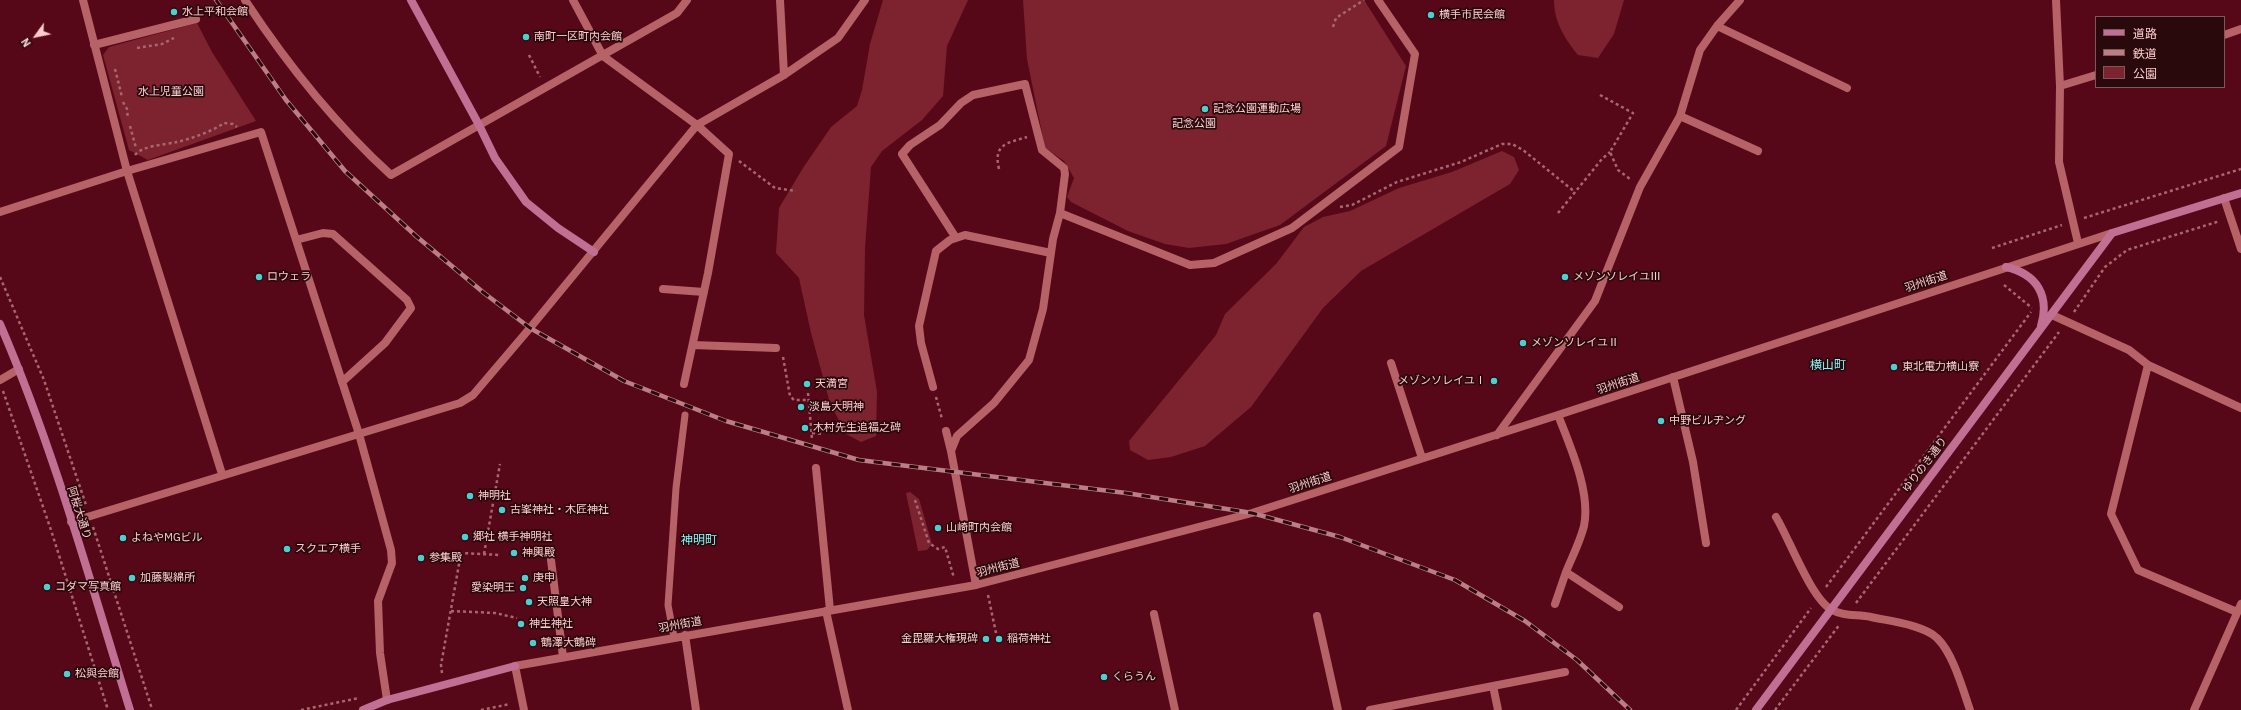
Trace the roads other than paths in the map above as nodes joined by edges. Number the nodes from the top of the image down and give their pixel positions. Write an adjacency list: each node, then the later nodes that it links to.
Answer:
1 (83, 0): 15 (street)
2 (245, 0): 22 (street)
3 (411, 0): 22 (street)
4 (573, 0): 16 (street)
5 (687, 0): 16 (street)
6 (780, 0): 17 (street)
7 (865, 0): 17 (street)
8 (1378, 0): 29 (street)
9 (1740, 0): 12 (street)
10 (2056, 0): 19 (street)
11 (196, 19): 15 (street)
12 (1716, 26): 20 (street); 21 (street)
13 (2241, 29): 14 (street)
14 (2225, 35)
15 (94, 45): 25 (street)
16 (603, 56): 22 (street); 23 (street)
17 (784, 75): 23 (street)
18 (2095, 75): 19 (street)
19 (2060, 86): 33 (street)
20 (1847, 88)
21 (1680, 116): 24 (street); 58 (street)
22 (479, 125): 35 (street)
23 (697, 125): 35 (street); 39 (street)
24 (1758, 151)
25 (126, 171): 28 (street); 32 (street); 62 (street)
26 (2241, 193): 27 (street, 羽州街道)
27 (2224, 198): 30 (street, 羽州街道); 34 (street)
28 (0, 212)
29 (1060, 213): 31 (street); 36 (street)
30 (2112, 233): 33 (street, 羽州街道); 40 (street, ゆりのき通り)
31 (956, 238): 36 (street); 52 (street)
32 (296, 240): 50 (street); 50 (street)
33 (2078, 243): 37 (street, 羽州街道)
34 (2241, 250)
35 (594, 252): 57 (street)
36 (1051, 253): 59 (street)
37 (2006, 267): 42 (street); 48 (street, 羽州街道)
38 (663, 288): 39 (street)
39 (704, 292): 43 (street)
40 (2052, 315): 42 (street, ゆりのき通り); 46 (street)
41 (0, 324): 47 (street, 阿桜大通り)
42 (2040, 330): 72 (street, ゆりのき通り)
43 (693, 345): 44 (street); 51 (street)
44 (776, 348)
45 (1391, 363): 60 (street)
46 (2148, 365): 53 (street); 74 (street)
47 (19, 369): 49 (street); 64 (street, 阿桜大通り)
48 (1673, 377): 55 (street, 羽州街道); 65 (street)
49 (0, 380)
50 (342, 382): 57 (street)
51 (684, 384)
52 (933, 387)
53 (2241, 408)
54 (685, 415): 78 (lane)
55 (1558, 415): 58 (street, 羽州街道); 67 (street)
56 (946, 432): 59 (street)
57 (359, 434): 62 (street); 83 (street)
58 (1497, 435): 60 (street, 羽州街道)
59 (951, 451): 68 (street)
60 (1422, 458): 68 (street, 羽州街道)
61 (816, 468): 73 (street)
62 (222, 474): 64 (street)
63 (1776, 517): 72 (street)
64 (71, 522): 85 (street, 阿桜大通り)
65 (1706, 543)
66 (551, 560): 79 (street)
67 (1566, 572): 69 (street); 71 (street)
68 (976, 585): 73 (street, 羽州街道)
69 (1555, 604)
70 (2241, 604): 74 (street)
71 (1619, 607)
72 (1831, 610): 93 (street, ゆりのき通り); 94 (street)
73 (828, 611): 77 (street, 羽州街道); 88 (street)
74 (2237, 612): 95 (street)
75 (1154, 614): 89 (street)
76 (1316, 616): 90 (street)
77 (685, 635): 78 (street, 羽州街道); 87 (street)
78 (674, 637): 79 (street, 羽州街道)
79 (563, 657): 80 (street, 羽州街道)
80 (515, 666): 83 (street, 羽州街道); 84 (street)
81 (1565, 672): 82 (street)
82 (1493, 686): 91 (street); 92 (street)
83 (387, 700): 86 (street, 羽州街道)
84 (523, 706)
85 (130, 710)
86 (364, 710)
87 (696, 710)
88 (848, 710)
89 (1174, 710)
90 (1338, 710)
91 (1370, 710)
92 (1498, 710)
93 (1756, 710)
94 (1970, 710)
95 (2194, 710)

